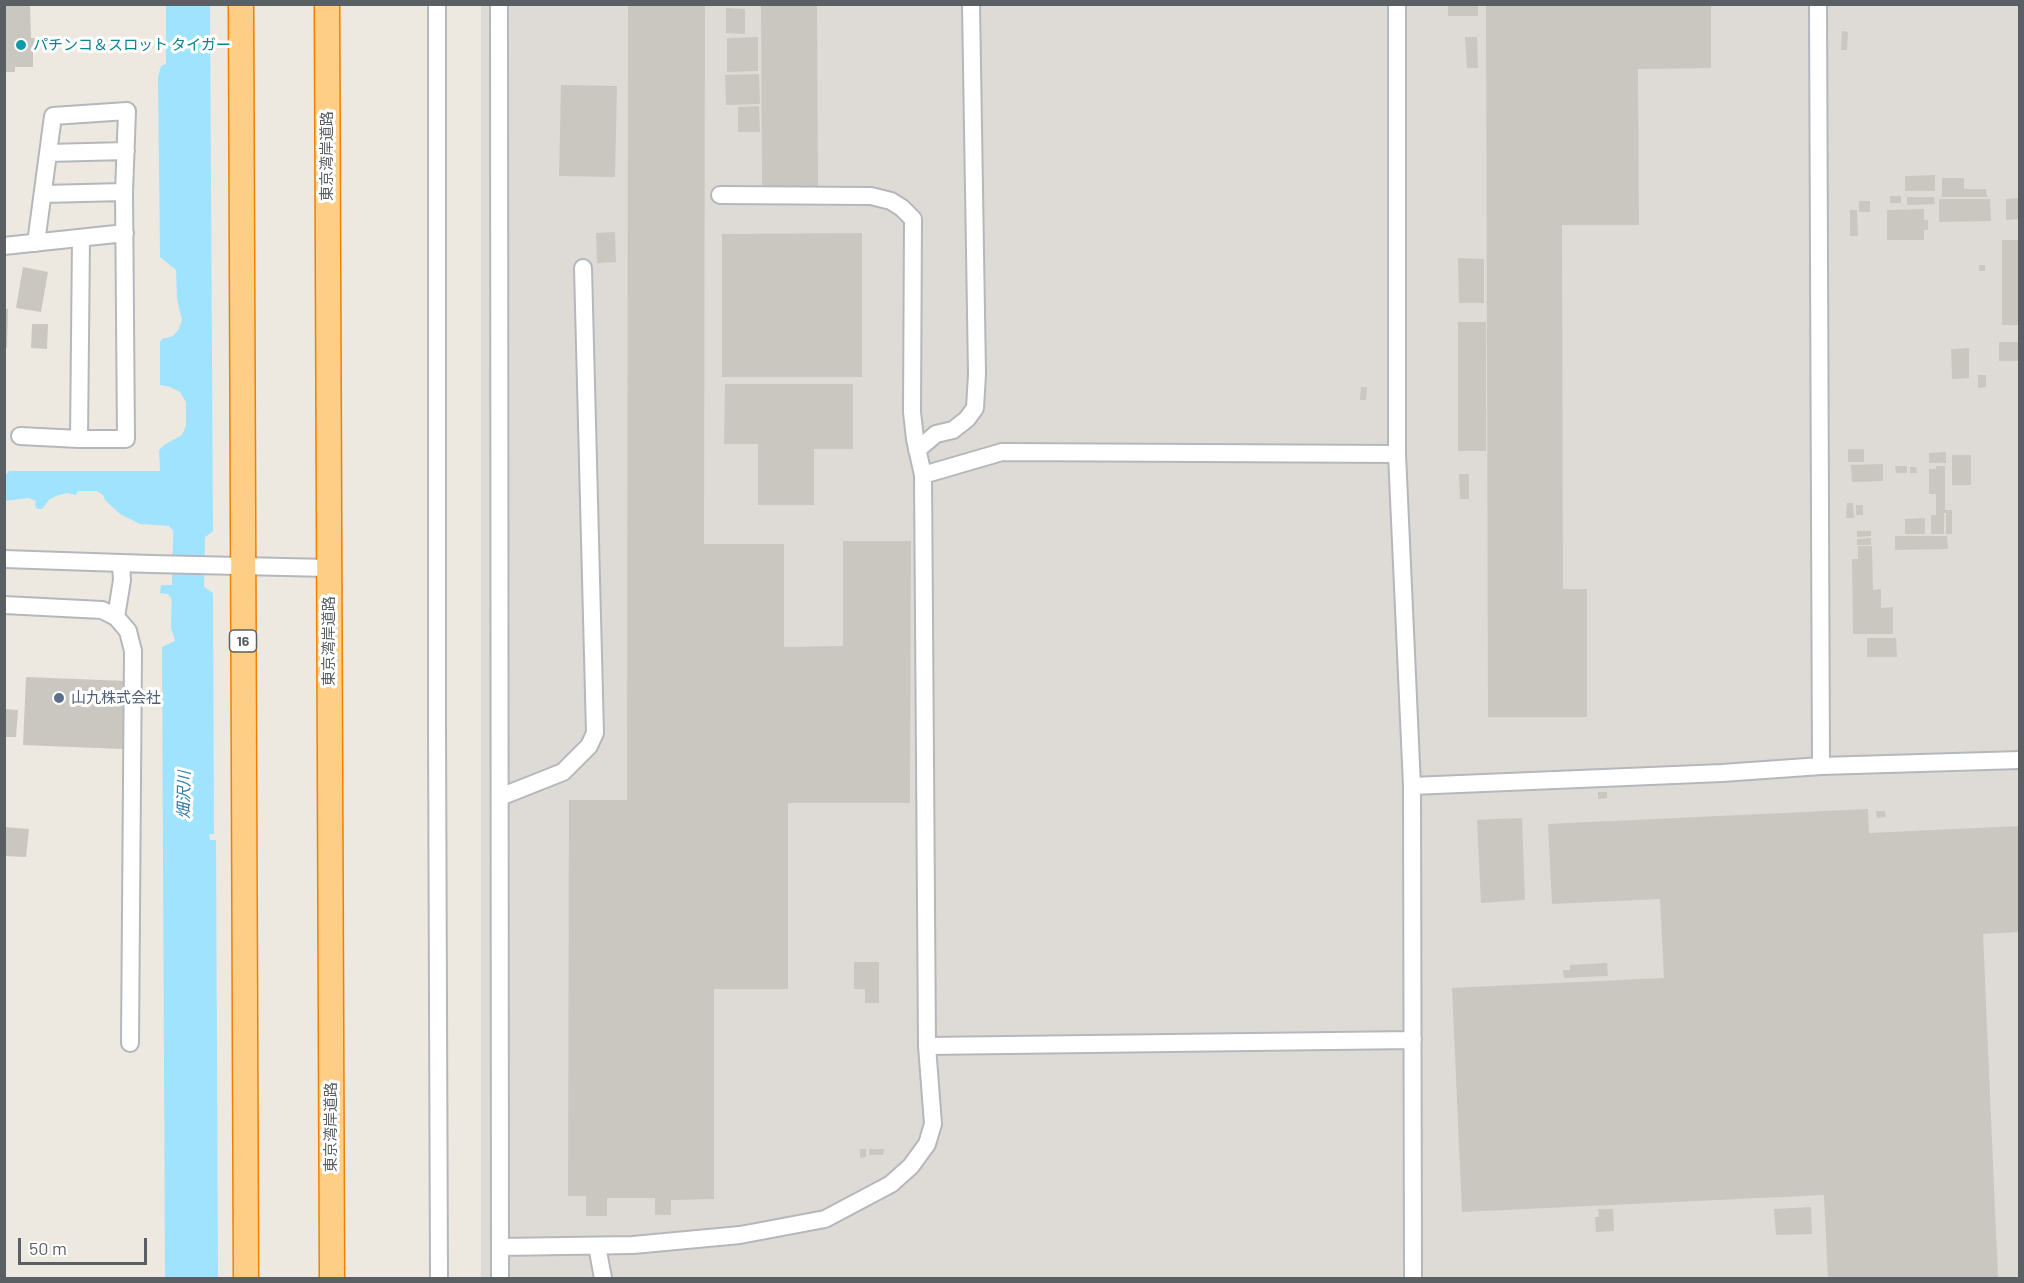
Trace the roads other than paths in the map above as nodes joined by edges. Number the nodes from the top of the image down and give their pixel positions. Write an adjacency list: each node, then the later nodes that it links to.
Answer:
1 (241, 4): 25 (highway, 16)
2 (327, 4): 26 (highway, 東京湾岸道路)
3 (437, 4): 40 (street)
4 (498, 4): 32 (street)
5 (971, 4): 20 (street)
6 (1397, 4): 21 (street)
7 (1818, 4): 30 (street)
8 (126, 151): 9 (street); 9 (street); 10 (street)
9 (48, 153): 11 (street)
10 (124, 192): 11 (street); 13 (street)
11 (43, 194): 15 (street)
12 (720, 195): 20 (street)
13 (125, 233): 14 (street); 19 (street)
14 (81, 238): 15 (street); 19 (street)
15 (36, 243): 16 (street)
16 (4, 246)
17 (583, 268): 32 (street)
18 (20, 436): 19 (street)
19 (80, 439)
20 (917, 450): 22 (street)
21 (1396, 454): 22 (street); 31 (street)
22 (923, 475): 35 (street)
23 (4, 559): 24 (street)
24 (121, 564): 25 (street); 28 (street)
25 (234, 565): 26 (street); 38 (highway, 16)
26 (328, 568): 39 (highway, 東京湾岸道路)
27 (4, 605): 28 (street)
28 (116, 617): 34 (street)
29 (2019, 760): 30 (street)
30 (1821, 766): 31 (street)
31 (1412, 786): 33 (street)
32 (500, 797): 36 (street)
33 (1413, 1040): 35 (street); 43 (street)
34 (130, 1043)
35 (927, 1046): 37 (street)
36 (500, 1246): 37 (street); 41 (street)
37 (597, 1246): 42 (street)
38 (246, 1278)
39 (333, 1278)
40 (439, 1278)
41 (500, 1278)
42 (603, 1278)
43 (1413, 1278)

